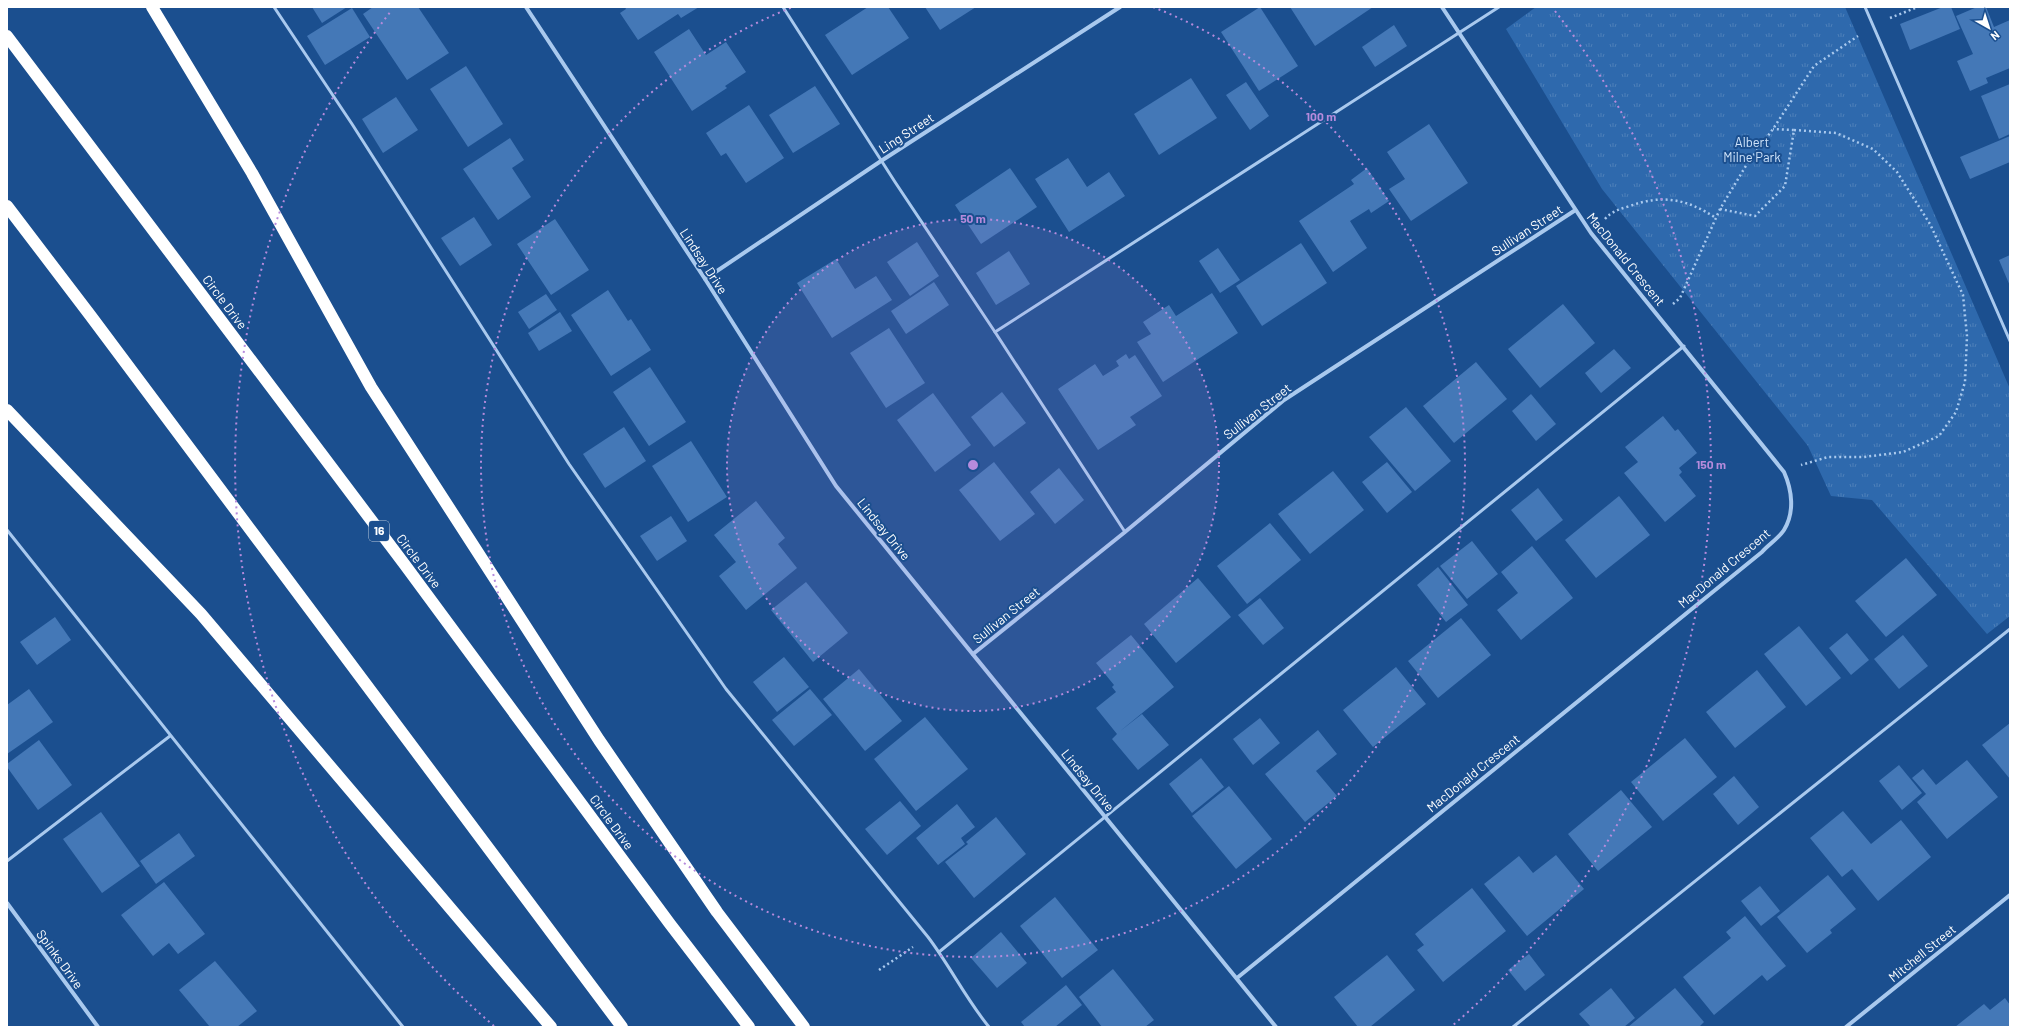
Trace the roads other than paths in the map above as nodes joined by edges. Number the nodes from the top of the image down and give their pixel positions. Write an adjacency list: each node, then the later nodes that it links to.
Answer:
1 (152, 7): 35 (highway)
2 (274, 7): 28 (lane)
3 (526, 7): 14 (street, Lindsay Drive)
4 (783, 7): 11 (lane)
5 (1120, 7): 11 (street, Ling Street)
6 (1442, 7): 9 (street, MacDonald Crescent)
7 (1499, 7): 9 (lane)
8 (1865, 7): 16 (lane)
9 (1459, 33): 13 (street, MacDonald Crescent); 15 (lane)
10 (7, 36): 34 (highway, Circle Drive / 16)
11 (881, 161): 14 (street, Ling Street); 15 (lane)
12 (7, 206): 33 (highway)
13 (1574, 211): 17 (street, MacDonald Crescent); 20 (street, Sullivan Street)
14 (705, 279): 22 (street, Lindsay Drive)
15 (995, 332): 20 (lane)
16 (2010, 341)
17 (1684, 346): 24 (lane); 29 (street, MacDonald Crescent)
18 (7, 410): 32 (highway)
19 (7, 530): 23 (lane)
20 (1125, 532): 22 (street, Sullivan Street)
21 (2010, 629): 38 (lane)
22 (973, 654): 24 (street, Lindsay Drive)
23 (170, 736): 25 (lane); 31 (lane)
24 (1105, 816): 28 (lane); 29 (street, Lindsay Drive)
25 (7, 861)
26 (2010, 895): 39 (street, Mitchell Street)
27 (7, 902): 30 (street, Spinks Drive)
28 (939, 952): 36 (lane)
29 (1237, 978): 37 (street, Lindsay Drive)
30 (98, 1027)
31 (403, 1027)
32 (551, 1027)
33 (622, 1027)
34 (749, 1027)
35 (804, 1027)
36 (989, 1027)
37 (1276, 1027)
38 (1513, 1027)
39 (1846, 1027)

